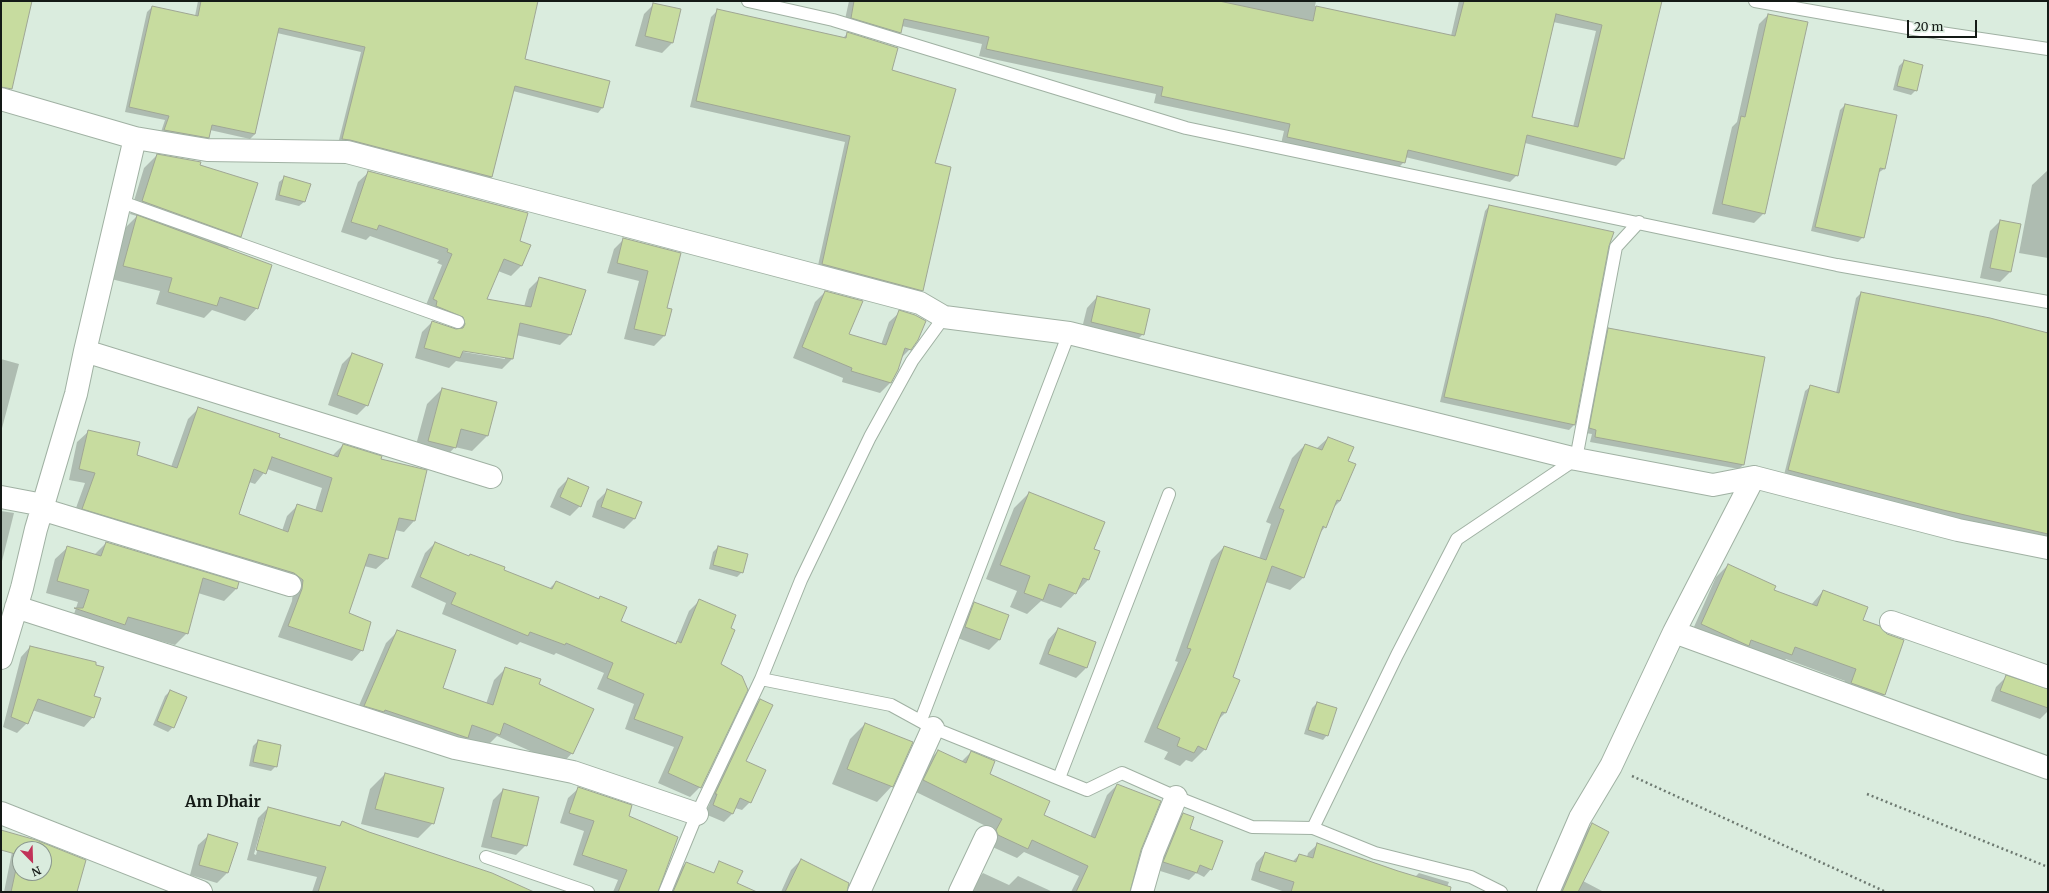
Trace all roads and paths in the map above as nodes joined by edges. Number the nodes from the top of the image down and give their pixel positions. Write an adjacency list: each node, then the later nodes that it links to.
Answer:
1 (748, 1): 7 (lane)
2 (1755, 1): 3 (lane)
3 (2048, 49)
4 (1, 99): 5 (street)
5 (135, 138): 6 (street); 9 (street)
6 (119, 201): 10 (lane); 12 (street)
7 (1639, 222): 8 (lane); 13 (lane)
8 (2048, 302)
9 (944, 317): 11 (street); 26 (lane)
10 (458, 322)
11 (1070, 333): 13 (street); 27 (lane)
12 (85, 351): 14 (street); 18 (street)
13 (1576, 459): 15 (street); 35 (lane)
14 (492, 477)
15 (1754, 477): 19 (street); 23 (street)
16 (1169, 494): 30 (lane)
17 (1, 497): 18 (street)
18 (42, 507): 20 (street); 21 (street)
19 (2048, 548)
20 (290, 585)
21 (16, 607): 24 (street); 34 (street)
22 (1891, 622): 25 (street)
23 (1674, 632): 28 (street); 29 (street)
24 (1, 658)
25 (2048, 677)
26 (761, 679): 27 (lane); 34 (lane)
27 (927, 724): 30 (lane); 42 (street)
28 (1611, 766): 46 (street); 47 (path)
29 (2048, 768)
30 (1059, 778): 32 (lane)
31 (1867, 794): 38 (path)
32 (1176, 797): 35 (lane); 44 (street)
33 (1, 813): 39 (street)
34 (697, 814): 41 (lane)
35 (1313, 828): 45 (lane)
36 (986, 837): 43 (street)
37 (486, 857): 40 (lane)
38 (2048, 867)
39 (200, 892)
40 (588, 892)
41 (665, 892)
42 (859, 892)
43 (960, 892)
44 (1142, 892)
45 (1501, 892)
46 (1548, 892)
47 (1886, 892)

